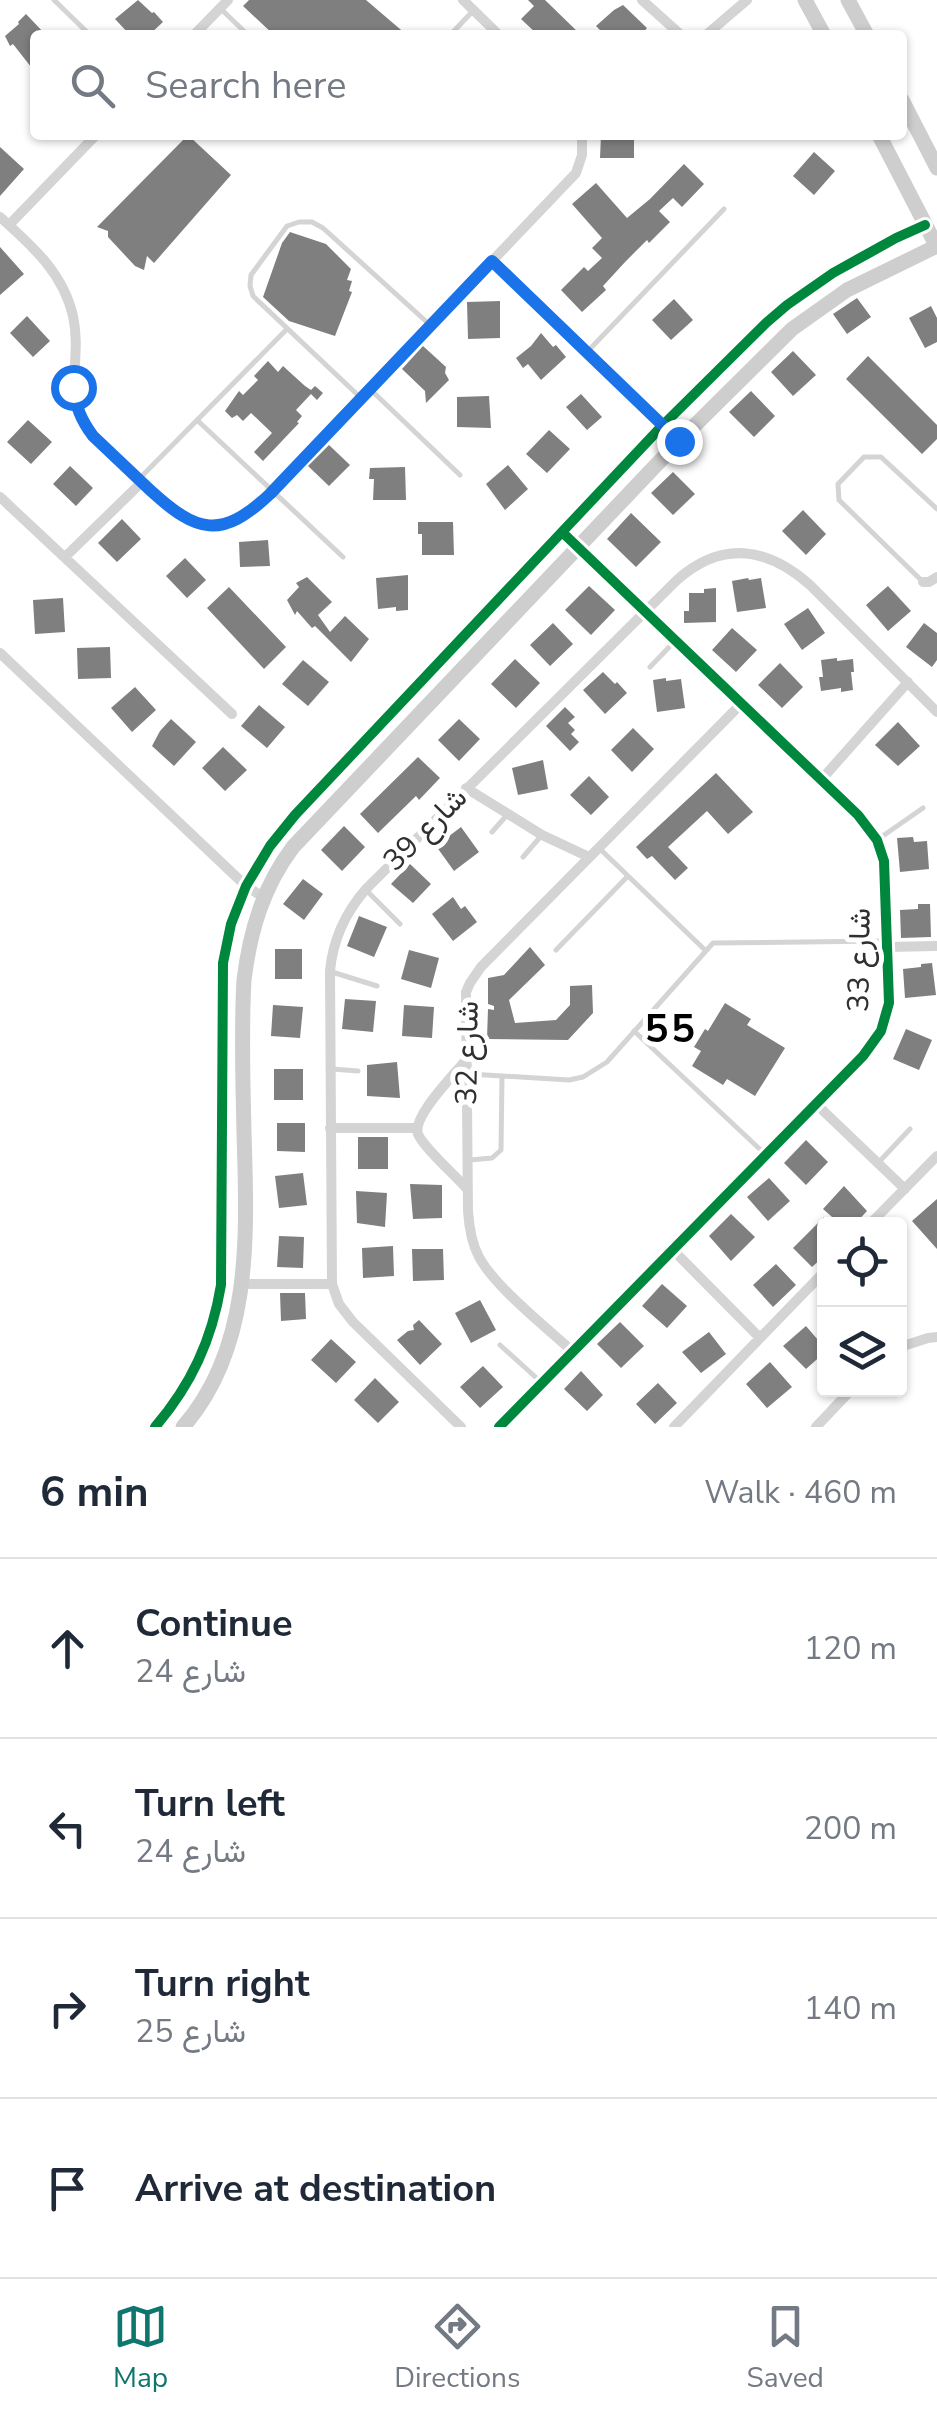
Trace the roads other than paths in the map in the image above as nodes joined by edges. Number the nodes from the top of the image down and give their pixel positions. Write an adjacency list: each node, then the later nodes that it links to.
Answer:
1 (54, 0): 9 (lane)
2 (463, 0): 8 (street)
3 (642, 0): 14 (street)
4 (747, 0): 15 (street)
5 (804, 0): 16 (street)
6 (848, 0): 17 (street)
7 (224, 4): 10 (street); 11 (lane)
8 (474, 10): 12 (lane); 13 (street)
9 (85, 30)
10 (199, 30)
11 (244, 30)
12 (455, 30)
13 (494, 30)
14 (676, 30)
15 (712, 30)
16 (821, 30)
17 (864, 30)
18 (907, 110): 22 (street)
19 (91, 140): 24 (street)
20 (582, 140): 27 (street)
21 (882, 140): 25 (street)
22 (937, 168)
23 (724, 208): 30 (lane)
24 (4, 221): 37 (street)
25 (926, 225): 26 (street); 34 (street)
26 (937, 246): 35 (street)
27 (492, 261): 28 (street); 30 (street)
28 (430, 325): 29 (lane); 31 (street)
29 (287, 329): 32 (lane); 33 (lane)
30 (586, 353): 34 (street)
31 (370, 388): 32 (street); 36 (lane)
32 (360, 398): 38 (street)
33 (197, 420): 37 (lane); 38 (lane)
34 (662, 426): 35 (street); 41 (street)
35 (679, 441): 42 (street)
36 (460, 476)
37 (140, 480): 38 (street); 43 (street)
38 (273, 490): 44 (lane)
39 (0, 496): 43 (street)
40 (937, 509): 46 (lane)
41 (562, 532): 42 (street); 66 (street)
42 (578, 547): 47 (street); 68 (street)
43 (65, 557): 54 (street)
44 (343, 557)
45 (937, 577): 46 (street)
46 (923, 582)
47 (645, 611): 48 (street); 51 (street, شارع 39); 56 (street, شارع 39)
48 (676, 640): 50 (lane); 52 (street)
49 (0, 653): 66 (street)
50 (650, 667)
51 (908, 682): 53 (street, شارع 39); 55 (street)
52 (742, 704): 55 (street); 62 (street, شارع 32)
53 (937, 712)
54 (232, 714)
55 (821, 780): 61 (street)
56 (466, 788): 58 (street); 67 (street, شارع 39)
57 (923, 808): 61 (lane)
58 (508, 814): 59 (lane); 60 (street)
59 (492, 832)
60 (542, 836): 63 (lane); 64 (street)
61 (878, 840): 70 (street, شارع 33)
62 (599, 848): 64 (street, شارع 32); 65 (lane)
63 (524, 857)
64 (589, 857): 77 (street, شارع 32)
65 (628, 876): 72 (lane); 73 (lane)
66 (246, 886): 68 (street); 104 (street)
67 (366, 889): 69 (lane); 74 (street, شارع 39)
68 (264, 896): 95 (street)
69 (400, 924)
70 (886, 944): 71 (street); 73 (lane); 82 (street, شارع 33)
71 (937, 946)
72 (556, 950)
73 (706, 951): 76 (lane)
74 (330, 971): 75 (lane); 78 (street, شارع 39)
75 (377, 986)
76 (634, 1031): 81 (lane); 86 (lane)
77 (466, 1060): 80 (street, شارع 32); 84 (street)
78 (330, 1069): 79 (lane); 83 (street, شارع 39)
79 (358, 1071)
80 (466, 1074): 81 (lane); 88 (street, شارع 32)
81 (502, 1076): 88 (lane)
82 (815, 1103): 86 (street, شارع 33); 89 (street)
83 (330, 1128): 84 (street); 96 (street, شارع 39)
84 (417, 1128): 90 (street)
85 (910, 1129): 89 (lane)
86 (765, 1154): 93 (street, شارع 33)
87 (937, 1156): 91 (street)
88 (467, 1160): 90 (street, شارع 32)
89 (878, 1163): 91 (street)
90 (468, 1188): 101 (street, شارع 32)
91 (905, 1189): 92 (street)
92 (877, 1217)
93 (672, 1249): 97 (street); 101 (street, شارع 33)
94 (817, 1279): 97 (street)
95 (242, 1284): 96 (street); 105 (street)
96 (332, 1284): 106 (street)
97 (760, 1338): 108 (street)
98 (937, 1338): 99 (street)
99 (907, 1344)
100 (500, 1346): 102 (lane)
101 (572, 1352): 102 (street, شارع 33)
102 (542, 1383): 107 (street, شارع 33)
103 (844, 1397): 109 (street)
104 (155, 1427)
105 (183, 1427)
106 (461, 1427)
107 (499, 1427)
108 (674, 1427)
109 (816, 1427)

